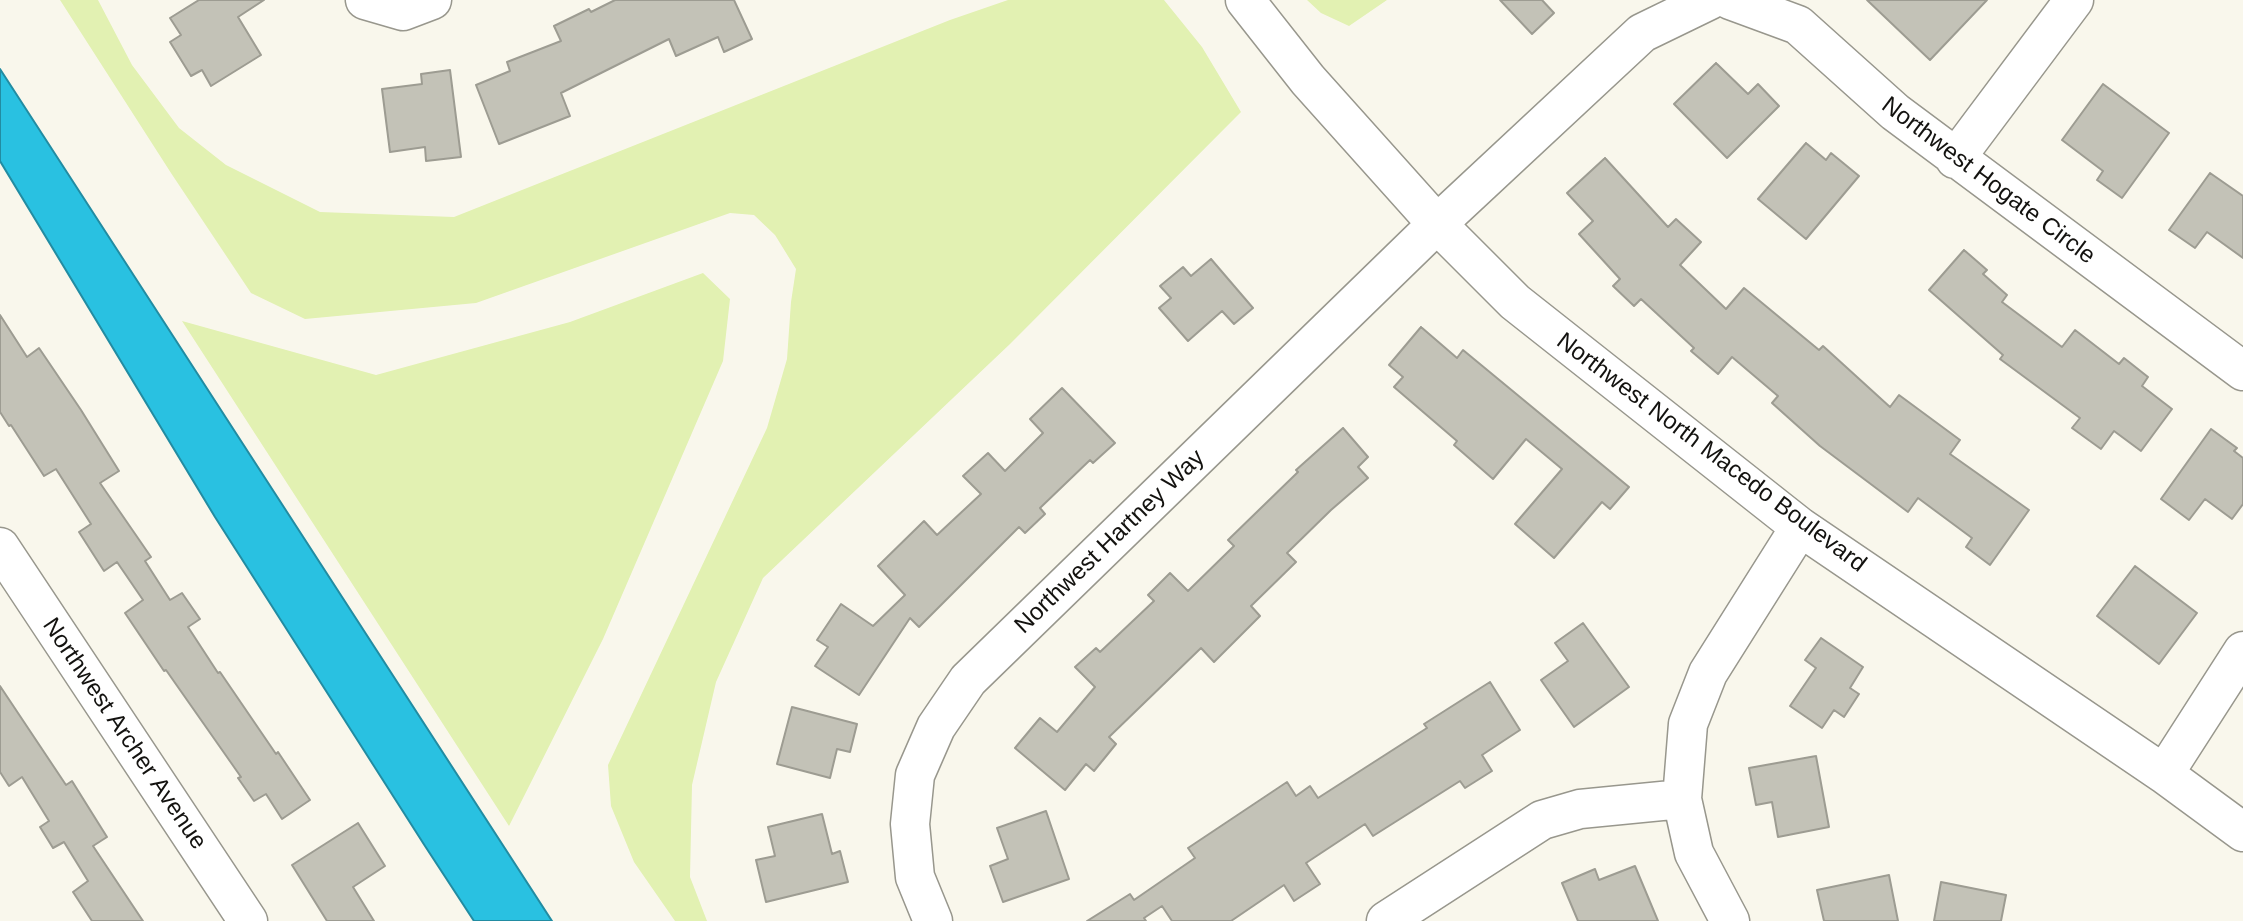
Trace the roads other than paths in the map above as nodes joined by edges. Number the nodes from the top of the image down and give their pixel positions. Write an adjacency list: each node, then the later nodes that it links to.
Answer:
1 (365, 0): 2 (street)
2 (432, 0)
3 (1245, 0): 8 (street, Northwest North Macedo Boulevard)
4 (1710, 0): 8 (street)
5 (1730, 0): 7 (street, Northwest Hogate Circle)
6 (2074, 0): 7 (street)
7 (1955, 159): 9 (street, Northwest Hogate Circle)
8 (1437, 224): 10 (street, Northwest North Macedo Boulevard); 17 (street, Northwest Hartney Way)
9 (2243, 371)
10 (1800, 527): 13 (street, Northwest North Macedo Boulevard); 14 (street)
11 (0, 547): 16 (street, Northwest Archer Avenue)
12 (2243, 651): 13 (street)
13 (2164, 774): 15 (street, Northwest North Macedo Boulevard)
14 (1682, 799): 18 (street); 19 (street)
15 (2243, 832)
16 (248, 921)
17 (933, 921)
18 (1386, 921)
19 (1730, 921)

